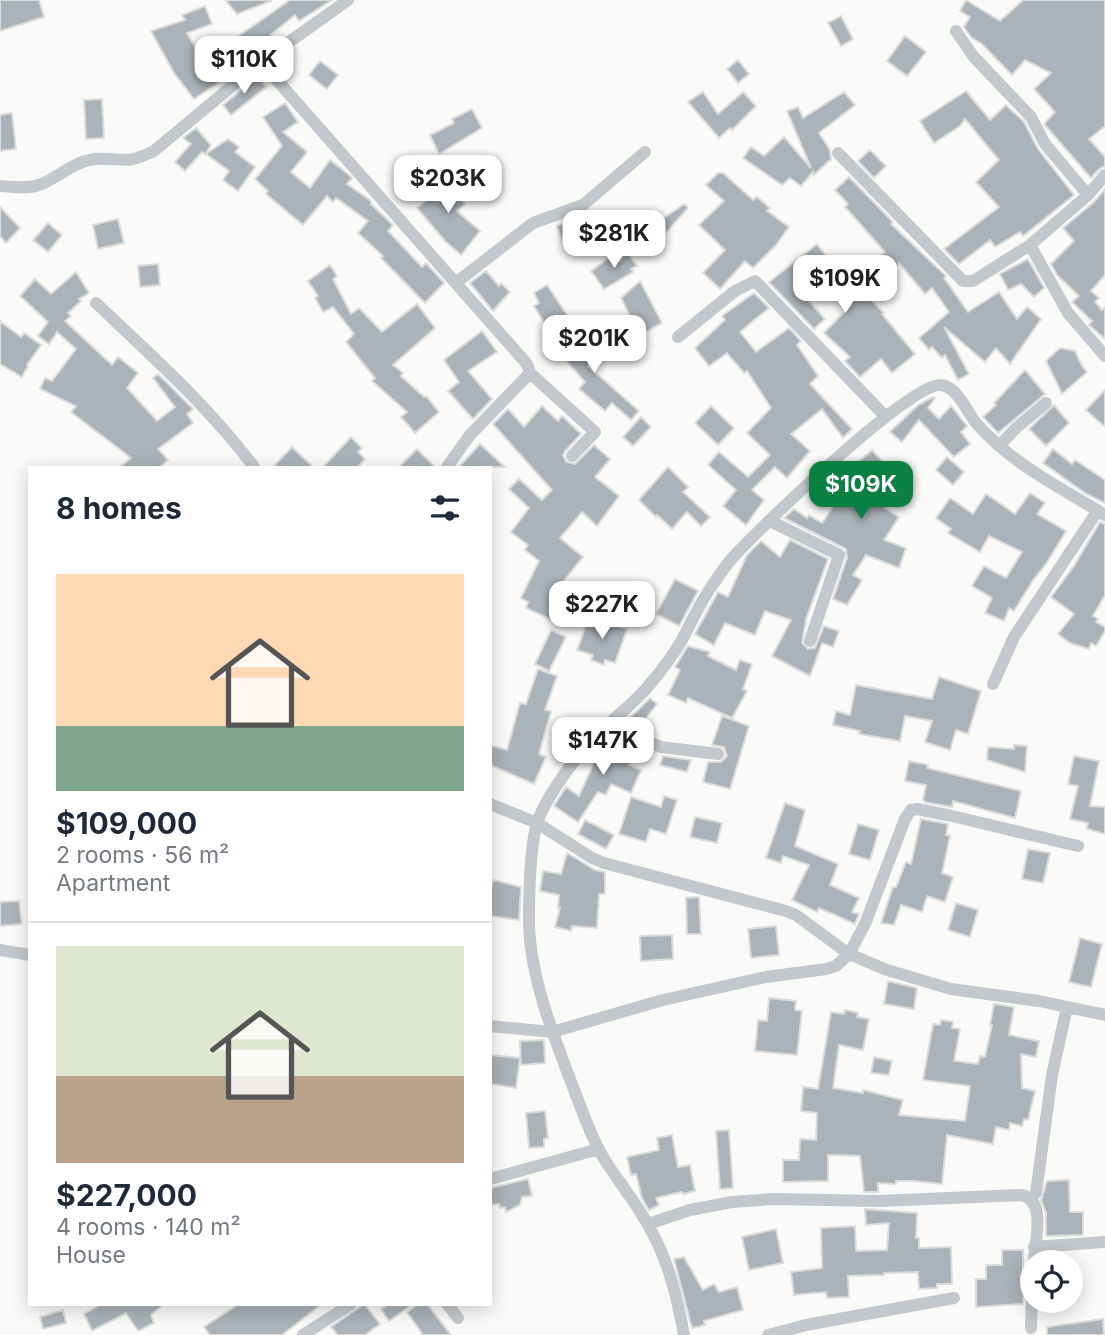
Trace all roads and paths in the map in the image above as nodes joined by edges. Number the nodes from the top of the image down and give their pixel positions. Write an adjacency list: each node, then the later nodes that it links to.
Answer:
1 (348, 0): 3 (street)
2 (956, 32): 8 (street)
3 (261, 62): 7 (street); 10 (street)
4 (645, 152): 10 (street)
5 (838, 153): 9 (street)
6 (1105, 175): 8 (street)
7 (0, 186)
8 (1088, 195): 9 (street)
9 (1030, 245): 13 (street)
10 (457, 282): 14 (street)
11 (96, 303): 19 (street)
12 (678, 337): 16 (street)
13 (1105, 356)
14 (530, 373): 18 (street); 20 (street)
15 (1046, 403): 17 (street)
16 (885, 416): 17 (street); 22 (street)
17 (999, 446): 21 (street)
18 (572, 456)
19 (253, 466)
20 (448, 466)
21 (1101, 513): 24 (street)
22 (770, 521): 23 (street); 25 (street)
23 (810, 641)
24 (993, 684)
25 (608, 725): 26 (street); 28 (street)
26 (719, 754)
27 (492, 805): 28 (street)
28 (537, 823): 31 (street); 36 (street)
29 (1078, 846): 31 (street)
30 (0, 950): 32 (street)
31 (849, 954): 33 (street); 36 (street)
32 (28, 955)
33 (1067, 1007): 34 (street); 39 (street)
34 (1105, 1016)
35 (492, 1026): 36 (street)
36 (552, 1032): 37 (street)
37 (599, 1149): 38 (street); 40 (street)
38 (492, 1178)
39 (1036, 1193)
40 (648, 1224): 42 (street); 50 (street)
41 (1105, 1242): 42 (street)
42 (1034, 1247)
43 (954, 1298): 51 (street)
44 (348, 1306): 49 (street)
45 (449, 1306): 47 (street)
46 (1031, 1313): 48 (street)
47 (458, 1318)
48 (1031, 1328)
49 (303, 1335)
50 (684, 1335)
51 (768, 1335)

